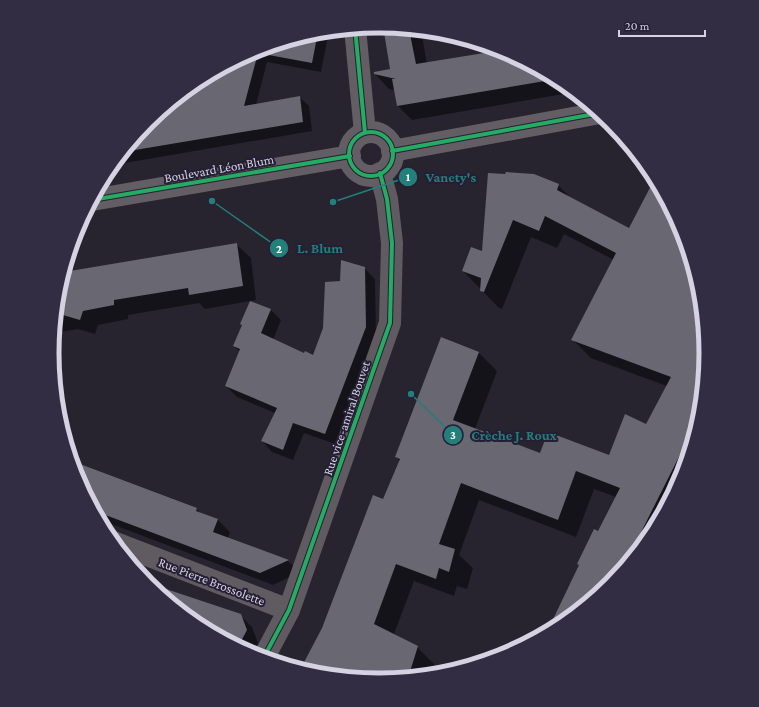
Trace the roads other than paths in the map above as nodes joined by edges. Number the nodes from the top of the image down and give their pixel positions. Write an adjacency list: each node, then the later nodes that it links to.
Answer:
1 (356, 34): 3 (main road)
2 (592, 114): 4 (main road)
3 (365, 133): 4 (main road); 5 (main road)
4 (392, 150): 6 (main road)
5 (350, 156): 6 (main road); 7 (main road, Boulevard Léon Blum)
6 (380, 173): 9 (street, Rue vice-amiral Bouvet)
7 (99, 199)
8 (123, 546): 9 (street, Rue Pierre Brossolette)
9 (289, 610): 10 (street, Rue vice-amiral Bouvet)
10 (266, 653)

